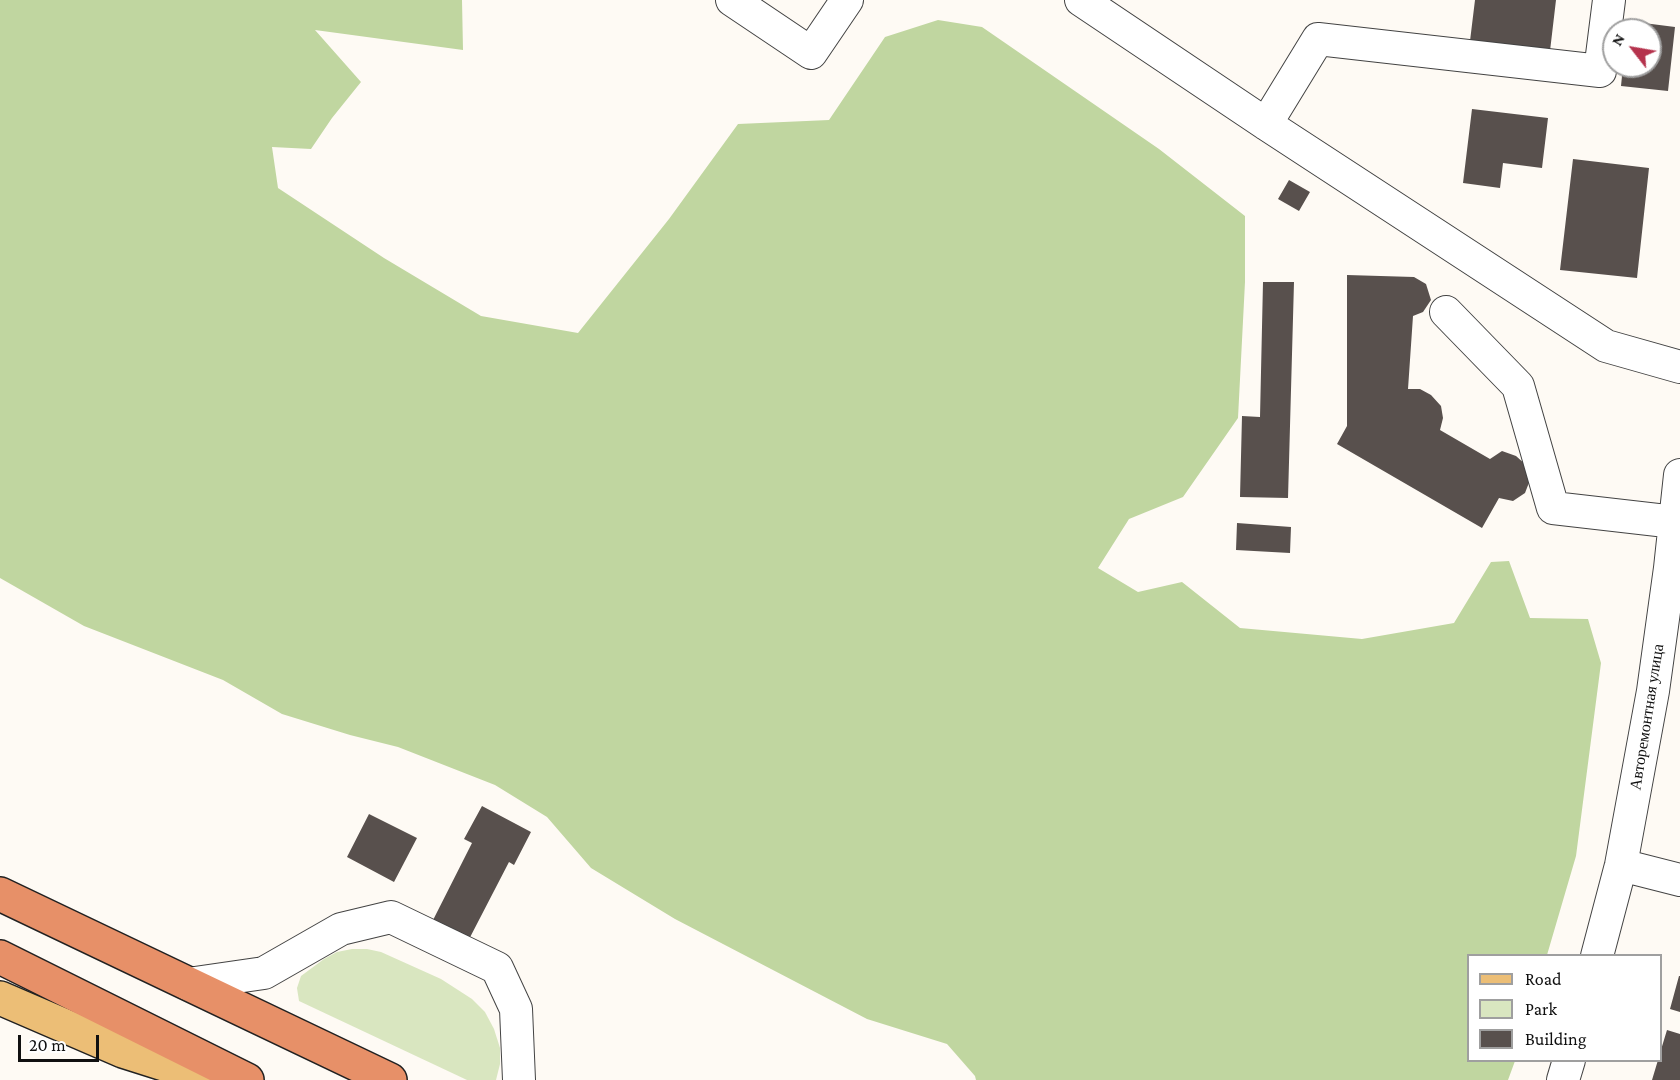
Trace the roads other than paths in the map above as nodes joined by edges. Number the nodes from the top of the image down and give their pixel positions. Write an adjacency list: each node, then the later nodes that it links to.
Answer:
1 (732, 0): 2 (street)
2 (847, 0)
3 (1082, 0): 5 (street)
4 (1609, 0): 5 (street)
5 (1266, 124): 7 (street)
6 (1446, 312): 9 (street)
7 (1680, 367)
8 (1680, 475): 9 (street, Авторемонтная улица)
9 (1675, 522): 10 (street, Авторемонтная улица)
10 (1675, 570): 11 (street, Авторемонтная улица)
11 (1667, 696): 12 (street, Авторемонтная улица)
12 (1622, 865): 13 (street); 16 (street, Авторемонтная улица)
13 (1680, 880)
14 (0, 884): 18 (main road)
15 (0, 894): 18 (highway)
16 (1598, 954)
17 (0, 957): 23 (highway)
18 (132, 957): 19 (highway)
19 (188, 984): 24 (highway); 25 (street)
20 (0, 998): 22 (main road)
21 (1568, 1062): 26 (street)
22 (214, 1080)
23 (247, 1080)
24 (390, 1080)
25 (519, 1080)
26 (1563, 1080)

